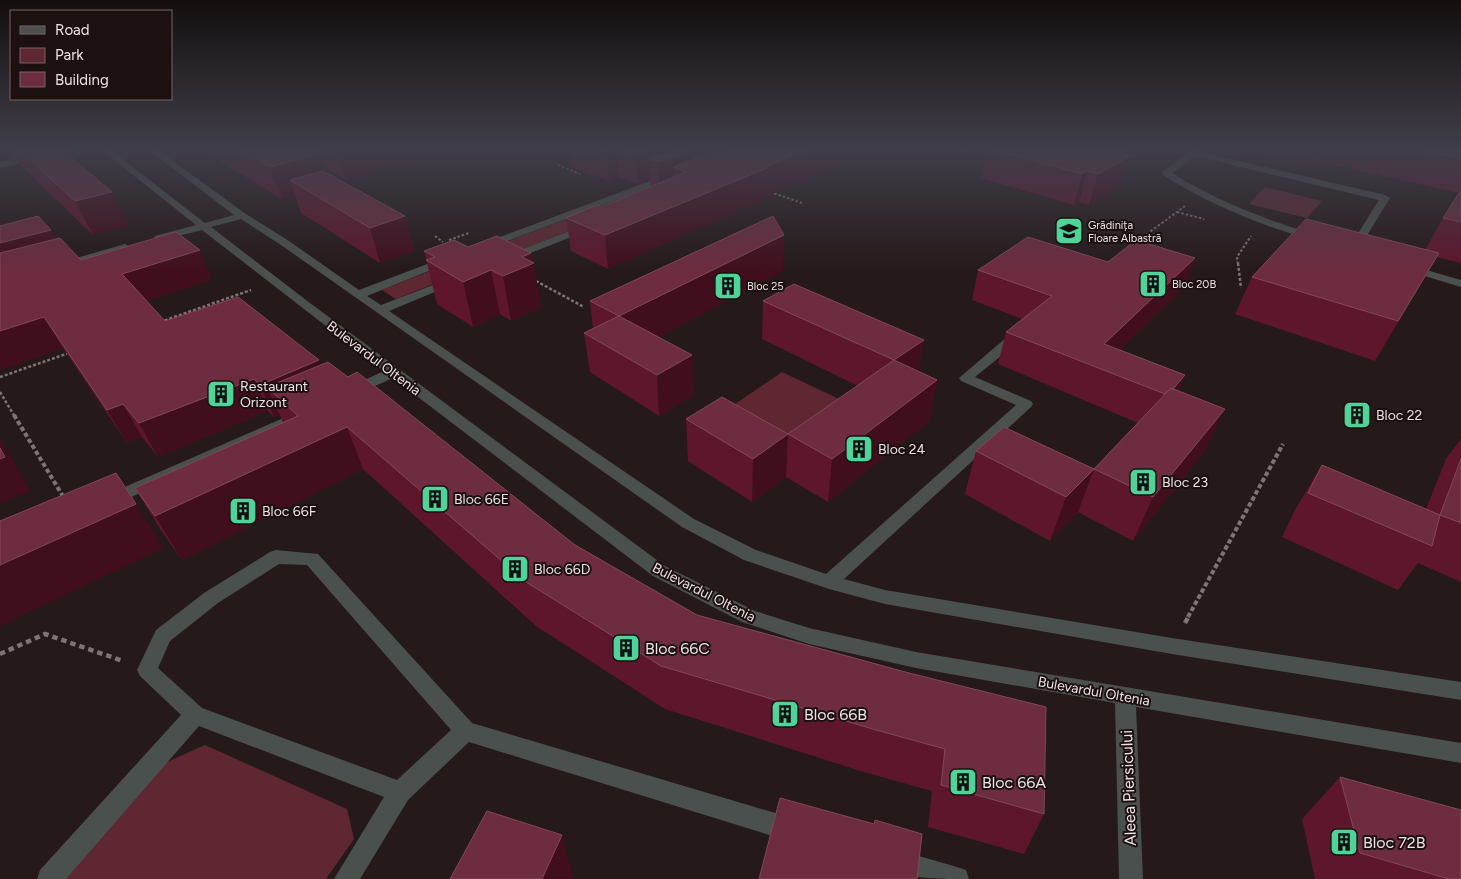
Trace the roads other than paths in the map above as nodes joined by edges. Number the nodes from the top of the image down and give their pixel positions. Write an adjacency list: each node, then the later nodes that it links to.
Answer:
1 (157, 189): 8 (street, Bulevardul Oltenia)
2 (205, 189): 6 (street)
3 (638, 189): 10 (street)
4 (1192, 189): 9 (street)
5 (1350, 189): 11 (street)
6 (242, 216): 8 (street); 18 (street)
7 (600, 222): 13 (street)
8 (205, 226): 15 (street); 21 (street, Bulevardul Oltenia)
9 (1324, 240)
10 (479, 248)
11 (1367, 254)
12 (460, 255): 18 (street)
13 (499, 262)
14 (1399, 264): 17 (street)
15 (55, 267)
16 (462, 277): 19 (street)
17 (1461, 284)
18 (358, 295): 19 (street)
19 (380, 310): 25 (street)
20 (1012, 340): 25 (street)
21 (394, 372): 22 (street); 27 (street, Bulevardul Oltenia)
22 (343, 396)
23 (315, 408): 24 (street)
24 (99, 504)
25 (829, 582): 26 (street)
26 (1461, 691)
27 (1125, 697): 30 (street, Bulevardul Oltenia); 37 (street, Aleea Piersicului)
28 (195, 715): 29 (street); 31 (street); 34 (street)
29 (465, 731): 31 (street); 32 (street)
30 (1461, 753)
31 (400, 792): 35 (street)
32 (808, 835)
33 (882, 857): 36 (street)
34 (49, 879)
35 (346, 879)
36 (956, 879)
37 (1131, 879)

